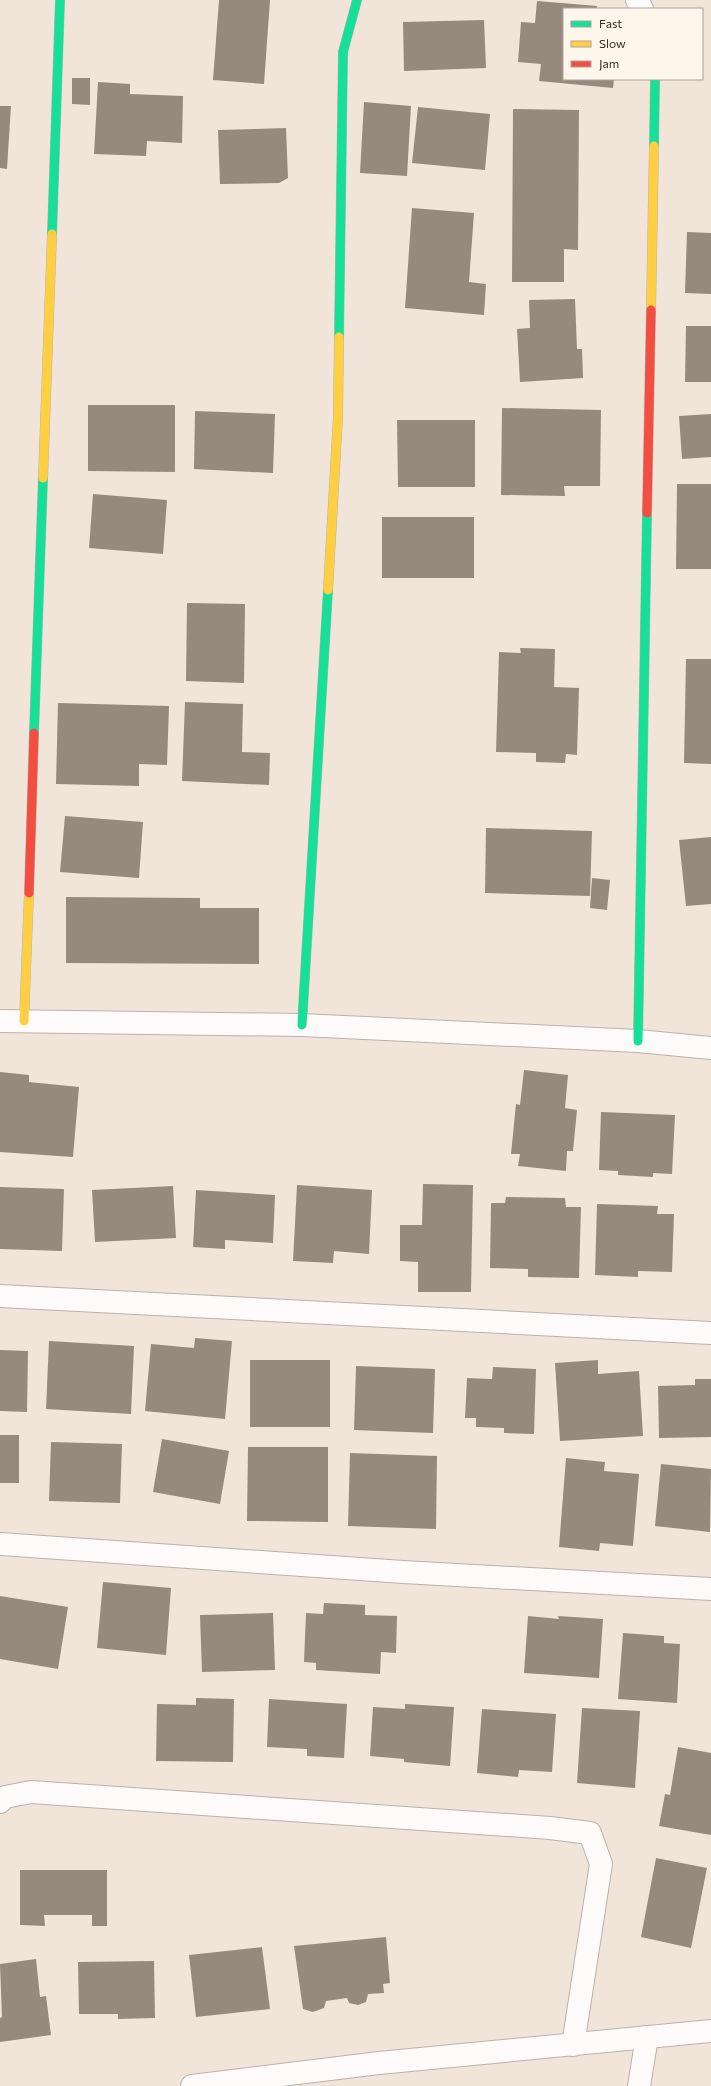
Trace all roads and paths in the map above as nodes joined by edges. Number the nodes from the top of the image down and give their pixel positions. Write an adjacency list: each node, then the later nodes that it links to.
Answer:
1 (60, 0): 5 (street)
2 (356, 0): 6 (street)
3 (655, 80): 7 (street)
4 (0, 1021): 5 (street)
5 (24, 1021): 6 (street)
6 (302, 1025): 7 (street)
7 (638, 1041): 8 (street)
8 (711, 1048)
9 (0, 1296): 10 (street)
10 (711, 1333)
11 (0, 1544): 12 (street)
12 (711, 1589)
13 (0, 1802): 16 (street)
14 (711, 2031): 15 (street)
15 (647, 2038): 16 (street); 18 (street)
16 (573, 2045): 17 (street)
17 (192, 2086)
18 (640, 2086)

